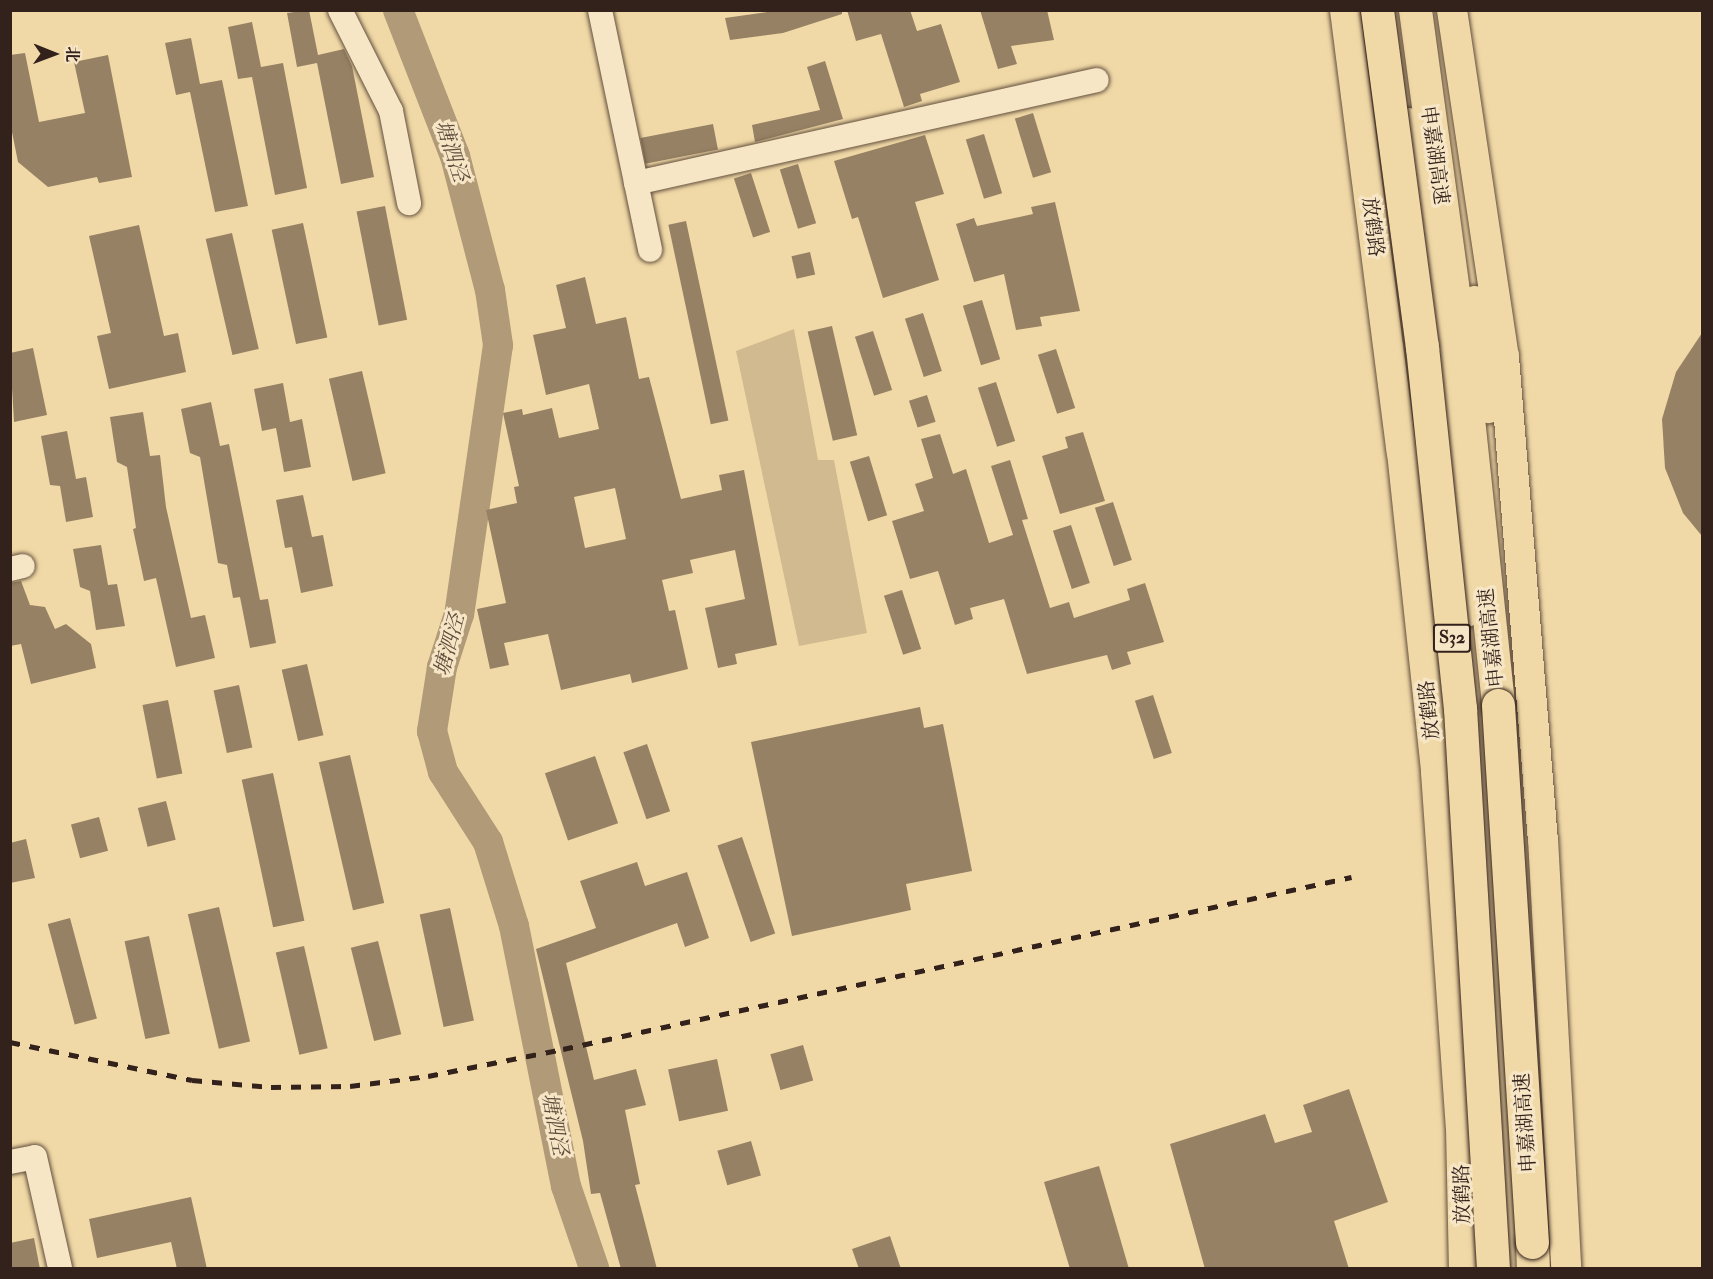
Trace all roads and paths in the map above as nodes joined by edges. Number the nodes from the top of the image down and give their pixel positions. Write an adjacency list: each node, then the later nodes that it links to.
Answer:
1 (340, 10): 13 (street)
2 (600, 10): 12 (street)
3 (1345, 10): 18 (main road, 放鹤路)
4 (1360, 10): 16 (main road, bridge)
5 (1377, 10): 19 (highway, 申嘉湖高速 / S32, bridge)
6 (1393, 10): 16 (main road, 放鹤路)
7 (1415, 10): 22 (highway, 申嘉湖高速 / S32, bridge)
8 (1420, 10): 16 (main road, 放鹤路, bridge)
9 (1434, 10): 16 (main road, bridge)
10 (1452, 10): 23 (main road)
11 (1097, 80): 12 (street)
12 (636, 183): 14 (street)
13 (409, 203)
14 (650, 250)
15 (10, 1162): 17 (street)
16 (1514, 1235): 20 (main road, 放鹤路); 21 (main road, 放鹤路)
17 (60, 1269)
18 (1464, 1269)
19 (1493, 1269)
20 (1503, 1269)
21 (1528, 1269)
22 (1533, 1269)
23 (1566, 1269)

